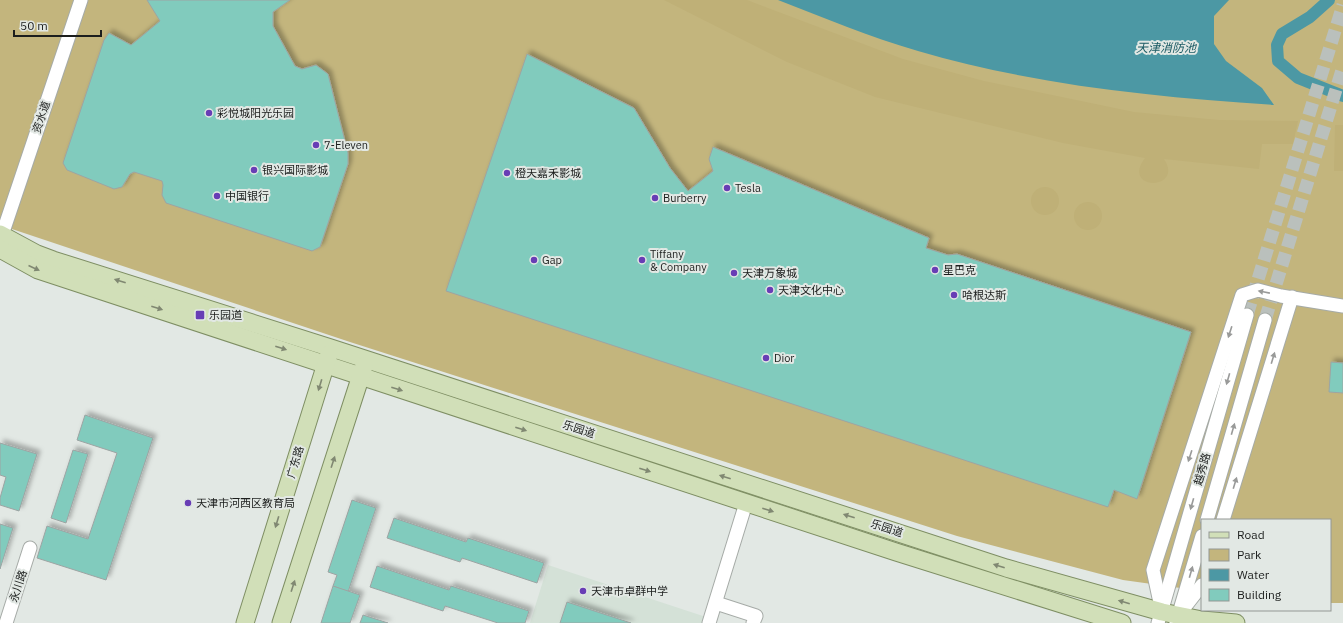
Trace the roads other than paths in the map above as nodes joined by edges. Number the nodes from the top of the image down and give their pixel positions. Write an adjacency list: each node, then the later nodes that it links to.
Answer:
1 (81, 0): 2 (street, 资水道)
2 (1, 239): 8 (main road, 乐园道, one-way to 2); 10 (main road, 乐园道, one-way to 10)
3 (1291, 298): 4 (street); 5 (street); 15 (street, one-way to 3); 20 (street, one-way to 20)
4 (1343, 306)
5 (1343, 312)
6 (1247, 315): 20 (street, 越秀路, one-way to 20)
7 (1265, 320): 14 (street, 越秀路, one-way to 7)
8 (331, 348): 9 (main road, 乐园道); 10 (main road, 广东路)
9 (366, 359): 11 (main road); 12 (main road, 乐园道, one-way to 9)
10 (326, 365): 11 (main road, 乐园道); 23 (main road, 广东路, one-way to 23)
11 (360, 377): 13 (main road, 乐园道, one-way to 13); 24 (main road, one-way to 11)
12 (751, 485): 13 (main road); 20 (main road, 乐园道, one-way to 12)
13 (746, 503): 19 (street); 27 (main road, 乐园道, one-way to 27)
14 (1207, 519)
15 (1223, 519)
16 (1201, 539): 21 (street, one-way to 16)
17 (30, 548): 22 (street, 永川路)
18 (1201, 586): 21 (street)
19 (716, 603): 25 (street); 26 (street)
20 (1160, 618): 21 (main road, 乐园道)
21 (1177, 620): 28 (main road, 乐园道)
22 (6, 623)
23 (245, 623)
24 (281, 623)
25 (709, 623)
26 (753, 623)
27 (1122, 623)
28 (1236, 623)

